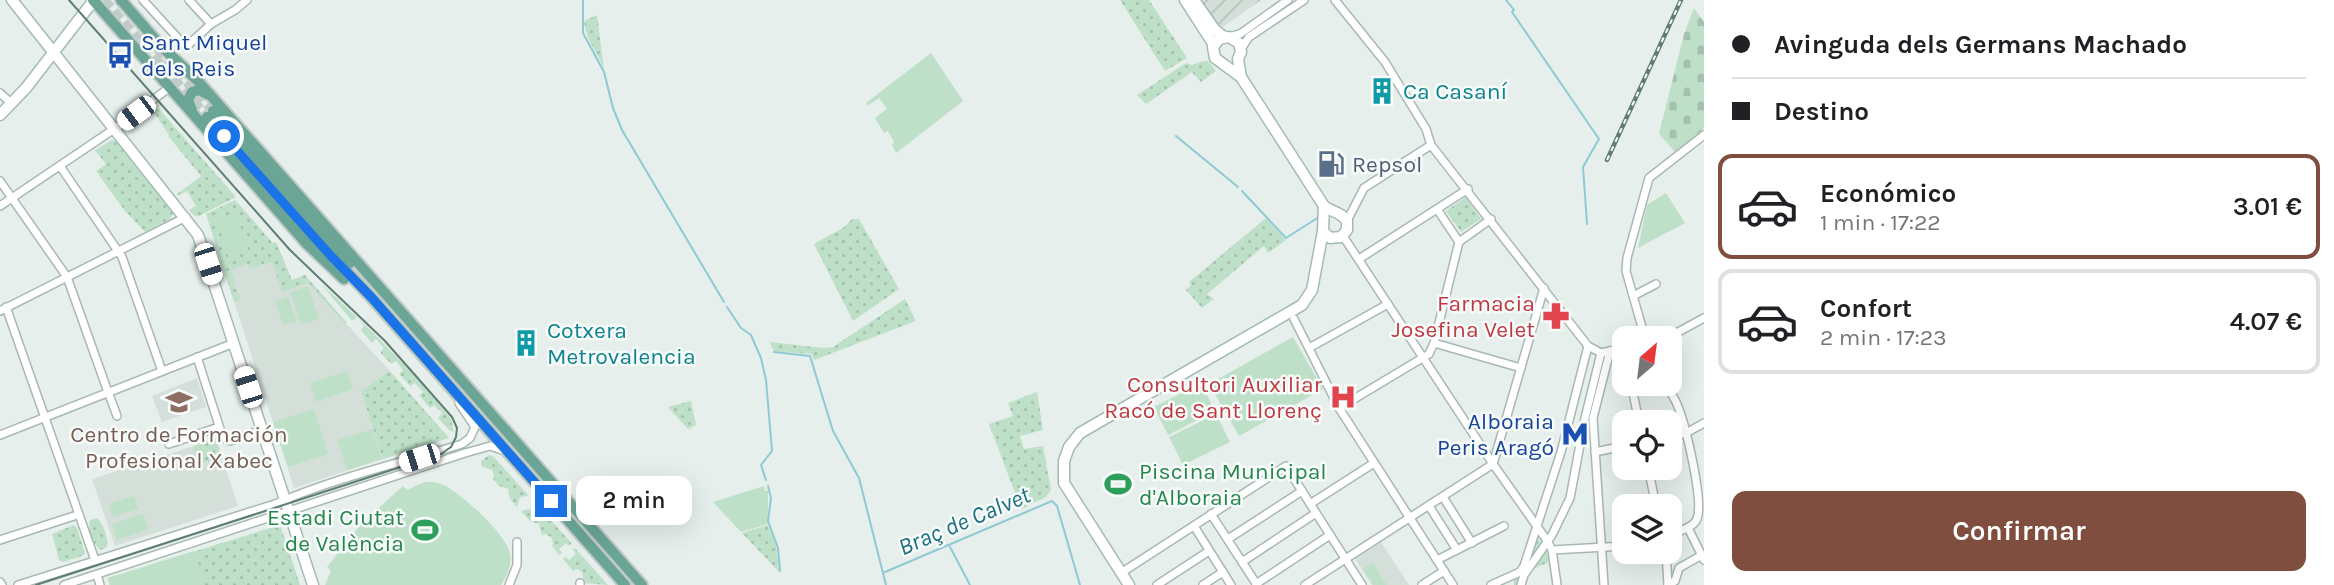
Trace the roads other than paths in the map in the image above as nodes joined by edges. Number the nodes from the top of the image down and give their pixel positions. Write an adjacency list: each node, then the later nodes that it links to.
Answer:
1 (12, 0): 17 (street)
2 (94, 0): 17 (street); 21 (main road)
3 (121, 0): 24 (main road)
4 (143, 0): 14 (street)
5 (189, 0): 14 (street)
6 (247, 0): 14 (street)
7 (1185, 0): 16 (street)
8 (1194, 0): 15 (street)
9 (1277, 0): 13 (street)
10 (1288, 0): 13 (street)
11 (1304, 0): 18 (street)
12 (1335, 0): 28 (street)
13 (1271, 12): 15 (street)
14 (211, 24)
15 (1227, 37): 16 (street); 18 (street)
16 (1214, 45): 19 (street)
17 (53, 52): 23 (street); 26 (street)
18 (1240, 54): 19 (street); 20 (street)
19 (1227, 65): 20 (street)
20 (1241, 77): 35 (street)
21 (170, 88): 24 (main road); 26 (street)
22 (0, 93): 23 (street)
23 (12, 104): 25 (street)
24 (208, 111): 65 (main road); 129 (main road)
25 (0, 115)
26 (113, 129): 29 (street); 36 (street)
27 (1704, 135): 47 (street)
28 (1431, 145): 31 (street); 38 (street)
29 (60, 166): 32 (street); 42 (street)
30 (0, 181): 32 (street)
31 (1468, 189): 34 (street); 37 (street)
32 (12, 198): 33 (street); 44 (street)
33 (0, 206)
34 (1437, 209): 41 (street); 43 (street)
35 (1329, 215): 38 (street); 40 (street)
36 (186, 217): 42 (street); 56 (street)
37 (1491, 219): 41 (street); 46 (street)
38 (1347, 220): 39 (street)
39 (1343, 236): 40 (street); 43 (street)
40 (1325, 238): 119 (street)
41 (1459, 242): 55 (street)
42 (119, 251): 44 (street); 64 (street)
43 (1359, 259): 48 (street)
44 (67, 277): 49 (street); 66 (street)
45 (1656, 284): 47 (street)
46 (1544, 289): 57 (street); 63 (street)
47 (1633, 296): 52 (street)
48 (1388, 304): 58 (street); 62 (street)
49 (3, 309): 70 (street)
50 (1294, 319): 58 (street)
51 (1702, 319): 53 (street); 54 (street)
52 (1642, 326)
53 (1704, 329)
54 (1682, 330)
55 (1434, 343): 62 (street); 63 (street)
56 (234, 344): 61 (street); 73 (street)
57 (1588, 346): 60 (street); 97 (street)
58 (1309, 348): 68 (street)
59 (1612, 351): 60 (street)
60 (1605, 352): 79 (street); 104 (street)
61 (197, 358): 64 (street); 72 (street)
62 (1423, 358): 68 (street); 82 (street)
63 (1521, 368): 82 (street)
64 (162, 371): 66 (street)
65 (443, 379): 80 (main road); 87 (street)
66 (109, 395): 69 (street); 70 (street)
67 (1673, 396): 74 (street)
68 (1339, 408): 81 (street)
69 (117, 416)
70 (45, 417): 76 (street); 113 (street)
71 (1704, 423): 74 (street)
72 (219, 427): 73 (street); 77 (street)
73 (262, 430): 87 (street)
74 (1686, 433): 75 (street); 83 (street)
75 (1682, 434)
76 (0, 435)
77 (169, 444)
78 (1612, 448): 79 (street)
79 (1595, 452): 106 (street)
80 (514, 459): 90 (street); 128 (main road)
81 (1374, 463): 88 (street); 94 (street)
82 (1493, 464): 86 (street); 97 (street)
83 (1700, 479): 85 (street); 98 (street)
84 (1302, 491): 88 (street); 92 (street); 101 (street)
85 (1704, 491)
86 (1443, 496): 89 (street); 105 (street)
87 (285, 500): 90 (street); 113 (street)
88 (1310, 504): 91 (street)
89 (1429, 506): 94 (street); 108 (street)
90 (289, 512): 120 (street); 126 (street)
91 (1316, 513): 100 (street); 115 (street)
92 (1212, 514): 95 (street); 101 (street)
93 (74, 516): 102 (street)
94 (1410, 518): 112 (street); 114 (street)
95 (1194, 526): 109 (street); 119 (street)
96 (1504, 526): 105 (street)
97 (1537, 527): 104 (street); 137 (street)
98 (1688, 528): 99 (street); 111 (street)
99 (1682, 530)
100 (1330, 535): 112 (street); 121 (street)
101 (1228, 539): 115 (street)
102 (0, 540)
103 (517, 542): 127 (street)
104 (1548, 542): 110 (street); 138 (street)
105 (1472, 543): 108 (street)
106 (1601, 547): 107 (street); 110 (street); 140 (street)
107 (1612, 547)
108 (1457, 550): 114 (street)
109 (1209, 551): 118 (street); 131 (street)
110 (1552, 551): 139 (street)
111 (1703, 558): 141 (street)
112 (1346, 559): 122 (street); 134 (street)
113 (95, 560): 123 (street)
114 (1437, 560): 117 (street)
115 (1242, 562): 121 (street)
116 (1667, 564): 141 (street)
117 (1444, 571): 135 (street); 136 (street)
118 (1223, 572): 132 (street); 133 (street)
119 (1121, 573): 130 (street)
120 (97, 575): 124 (street); 125 (street)
121 (1257, 584)
122 (1361, 584)
123 (18, 585)
124 (64, 585)
125 (100, 585)
126 (313, 585)
127 (509, 585)
128 (625, 585)
129 (642, 585)
130 (1129, 585)
131 (1157, 585)
132 (1203, 585)
133 (1231, 585)
134 (1305, 585)
135 (1422, 585)
136 (1453, 585)
137 (1491, 585)
138 (1521, 585)
139 (1557, 585)
140 (1604, 585)
141 (1668, 585)

